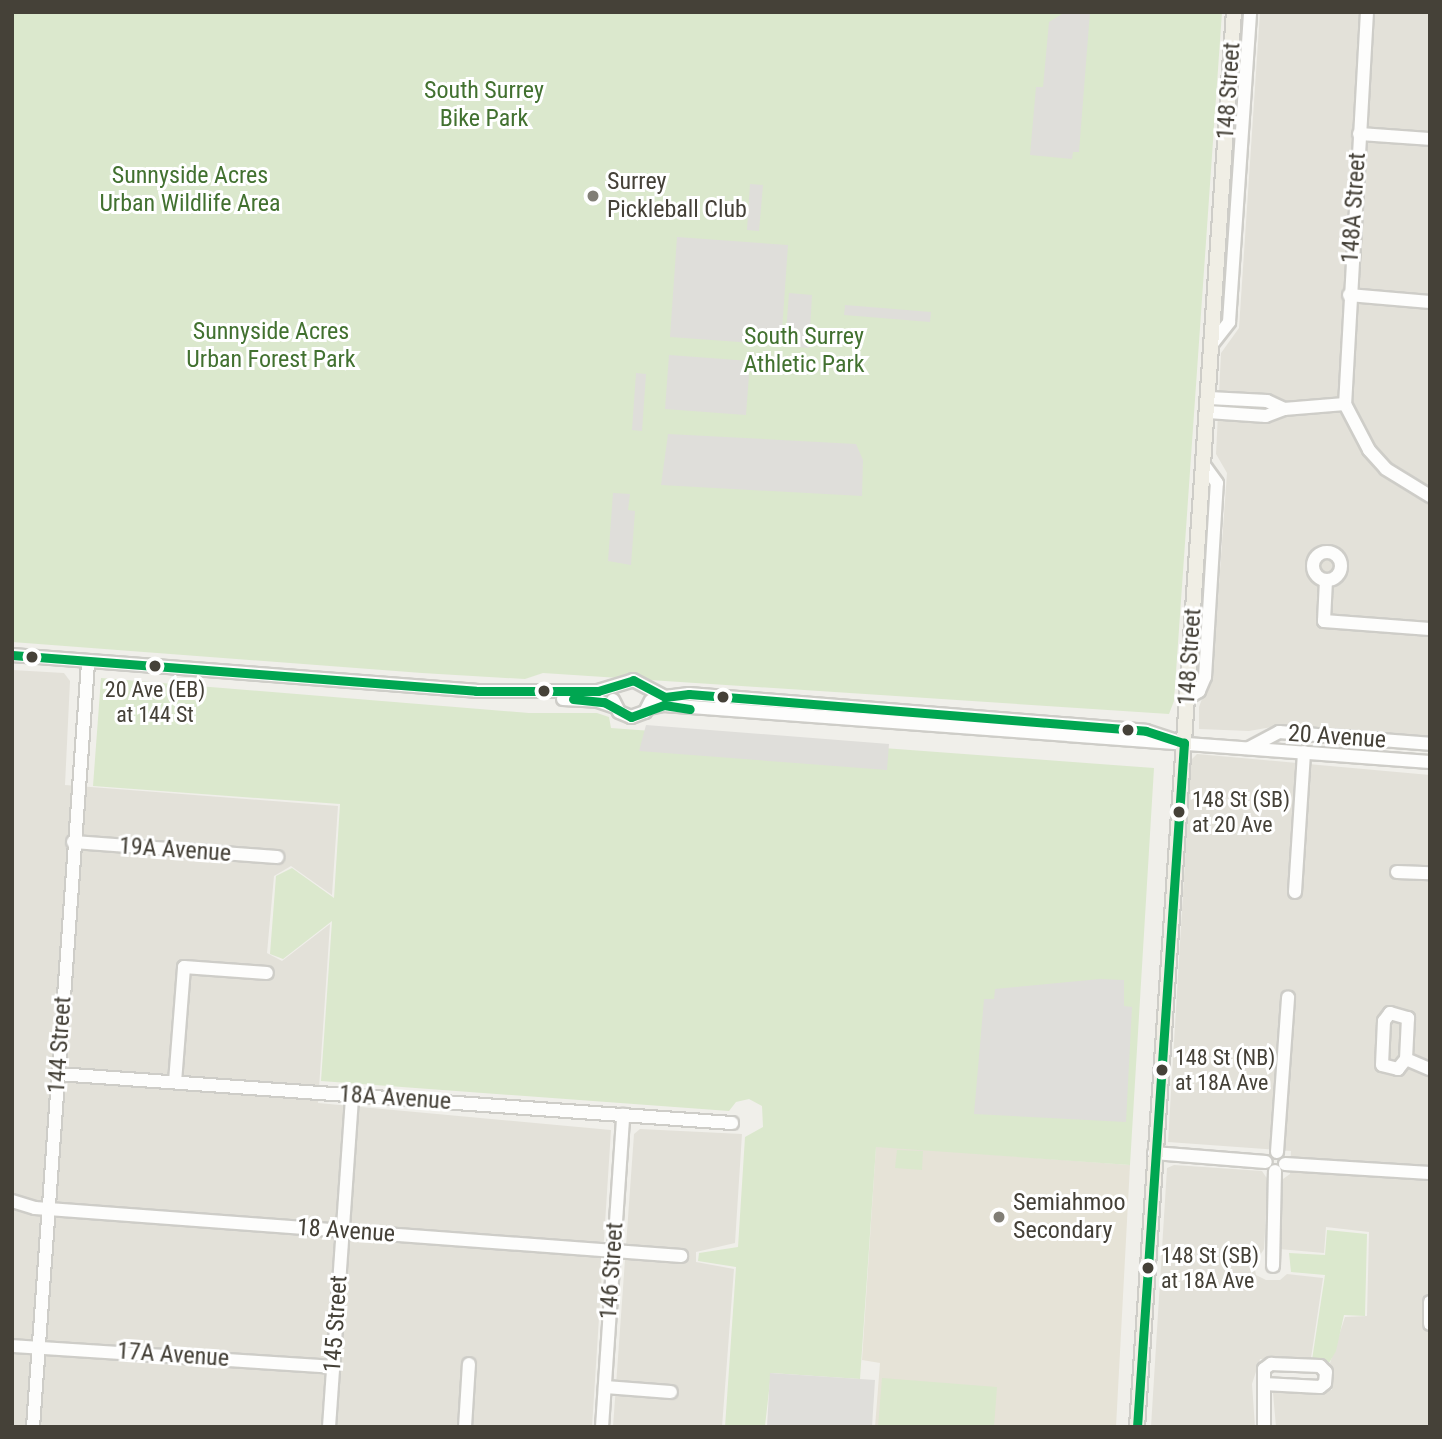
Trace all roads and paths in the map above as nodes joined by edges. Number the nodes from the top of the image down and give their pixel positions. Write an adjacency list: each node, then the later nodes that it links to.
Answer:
1 (1234, 12): 8 (main road, 148 Street)
2 (1250, 12): 8 (street)
3 (1367, 12): 4 (street, 148A Street)
4 (1359, 134): 5 (street); 6 (street, 148A Street)
5 (1430, 139)
6 (1349, 295): 7 (street); 9 (street, 148A Street)
7 (1430, 302)
8 (1212, 344): 10 (main road, 148 Street)
9 (1345, 404): 10 (street); 11 (street)
10 (1208, 405): 21 (main road, 148 Street)
11 (1430, 496)
12 (1326, 580): 13 (street)
13 (1430, 629)
14 (12, 655): 15 (street)
15 (88, 663): 18 (street); 26 (street, 144 Street)
16 (619, 683): 17 (street); 18 (street); 19 (street)
17 (647, 686): 20 (street); 21 (street, 20 Avenue)
18 (476, 691): 19 (street)
19 (615, 707): 20 (street)
20 (648, 708): 21 (street, 20 Avenue)
21 (1184, 743): 23 (street, 20 Avenue); 40 (main road, 148 Street)
22 (1430, 744): 23 (street, 20 Avenue)
23 (1249, 748): 24 (street, 20 Avenue)
24 (1304, 752): 25 (street, 20 Avenue); 30 (street)
25 (1430, 762)
26 (73, 842): 27 (street, 19A Avenue); 35 (street, 144 Street)
27 (277, 857)
28 (1398, 872): 29 (street)
29 (1430, 873)
30 (1295, 892)
31 (267, 973): 36 (street)
32 (1288, 997): 41 (street)
33 (1406, 1059): 34 (street)
34 (1430, 1069)
35 (58, 1074): 36 (street, 18A Avenue); 44 (street, 144 Street)
36 (175, 1082): 37 (street, 18A Avenue)
37 (352, 1095): 38 (street, 18A Avenue); 45 (street, 145 Street)
38 (623, 1115): 39 (street, 18A Avenue); 46 (street, 146 Street)
39 (732, 1123)
40 (1154, 1153): 41 (street); 62 (main road, 148 Street)
41 (1276, 1166): 42 (street); 48 (street)
42 (1430, 1173)
43 (12, 1201): 44 (street, 18 Avenue)
44 (49, 1209): 45 (street, 18 Avenue); 52 (street, 144 Street)
45 (343, 1231): 46 (street, 18 Avenue); 54 (street, 145 Street)
46 (613, 1252): 47 (street, 18 Avenue); 56 (street, 146 Street)
47 (681, 1256)
48 (1273, 1266)
49 (1430, 1302): 50 (street)
50 (1430, 1324)
51 (12, 1346): 52 (street, 17A Avenue)
52 (39, 1347): 54 (street, 17A Avenue); 58 (street, 144 Street)
53 (469, 1364): 60 (street)
54 (333, 1367): 59 (street, 145 Street)
55 (1264, 1384): 55 (street); 63 (street)
56 (605, 1387): 57 (street); 61 (street, 146 Street)
57 (671, 1392)
58 (33, 1427)
59 (329, 1427)
60 (465, 1427)
61 (602, 1427)
62 (1137, 1427)
63 (1264, 1427)

